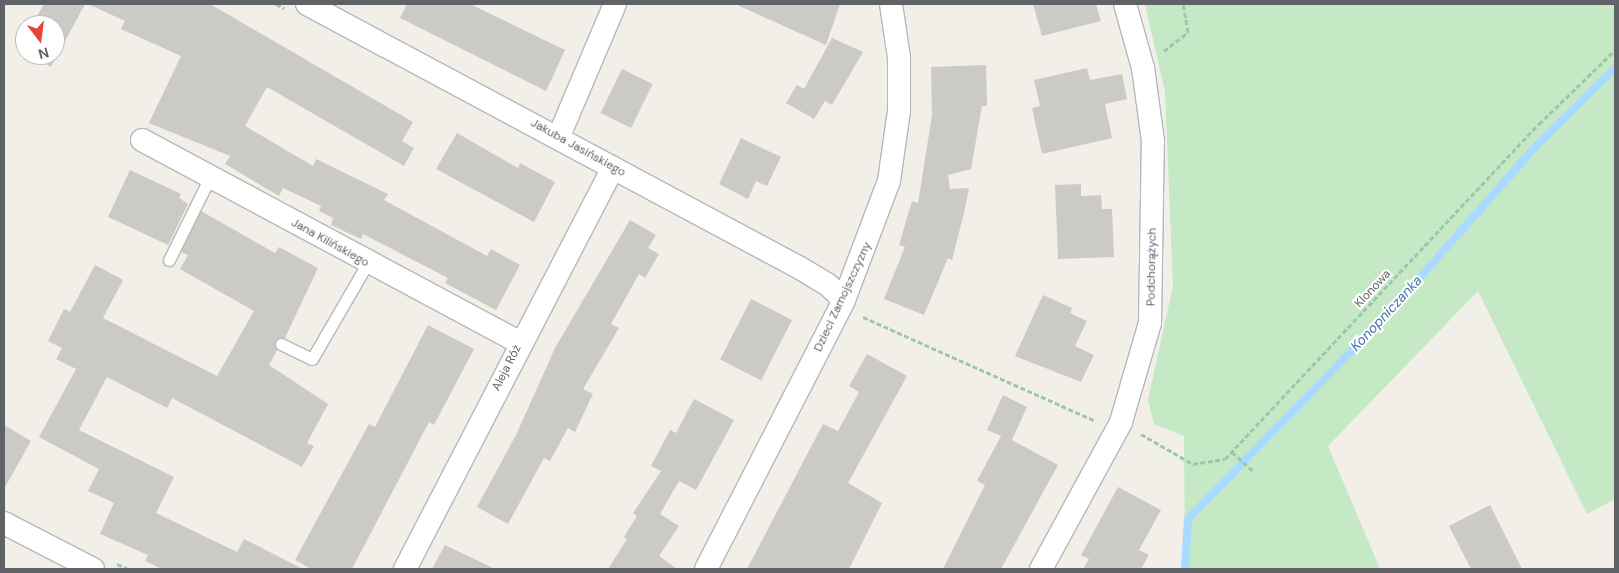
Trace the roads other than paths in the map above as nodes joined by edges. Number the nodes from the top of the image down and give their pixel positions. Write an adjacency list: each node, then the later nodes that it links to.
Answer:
1 (307, 4): 5 (street, Jakuba Jasińskiego)
2 (615, 4): 5 (street)
3 (891, 4): 11 (street, Dzieci Zamojszczyzny)
4 (1125, 4): 18 (street, Podchorążych)
5 (559, 136): 7 (street, Jakuba Jasińskiego)
6 (142, 140): 8 (street, Jana Kilińskiego)
7 (613, 168): 11 (street, Jakuba Jasińskiego); 12 (street, Aleja Róż)
8 (210, 177): 9 (lane); 10 (street, Jana Kilińskiego)
9 (168, 260)
10 (367, 264): 12 (street, Jana Kilińskiego); 13 (lane)
11 (844, 300): 17 (street, Dzieci Zamojszczyzny)
12 (520, 343): 16 (street, Aleja Róż)
13 (281, 344)
14 (4, 523): 15 (street)
15 (93, 569)
16 (405, 569)
17 (706, 569)
18 (1041, 569)

